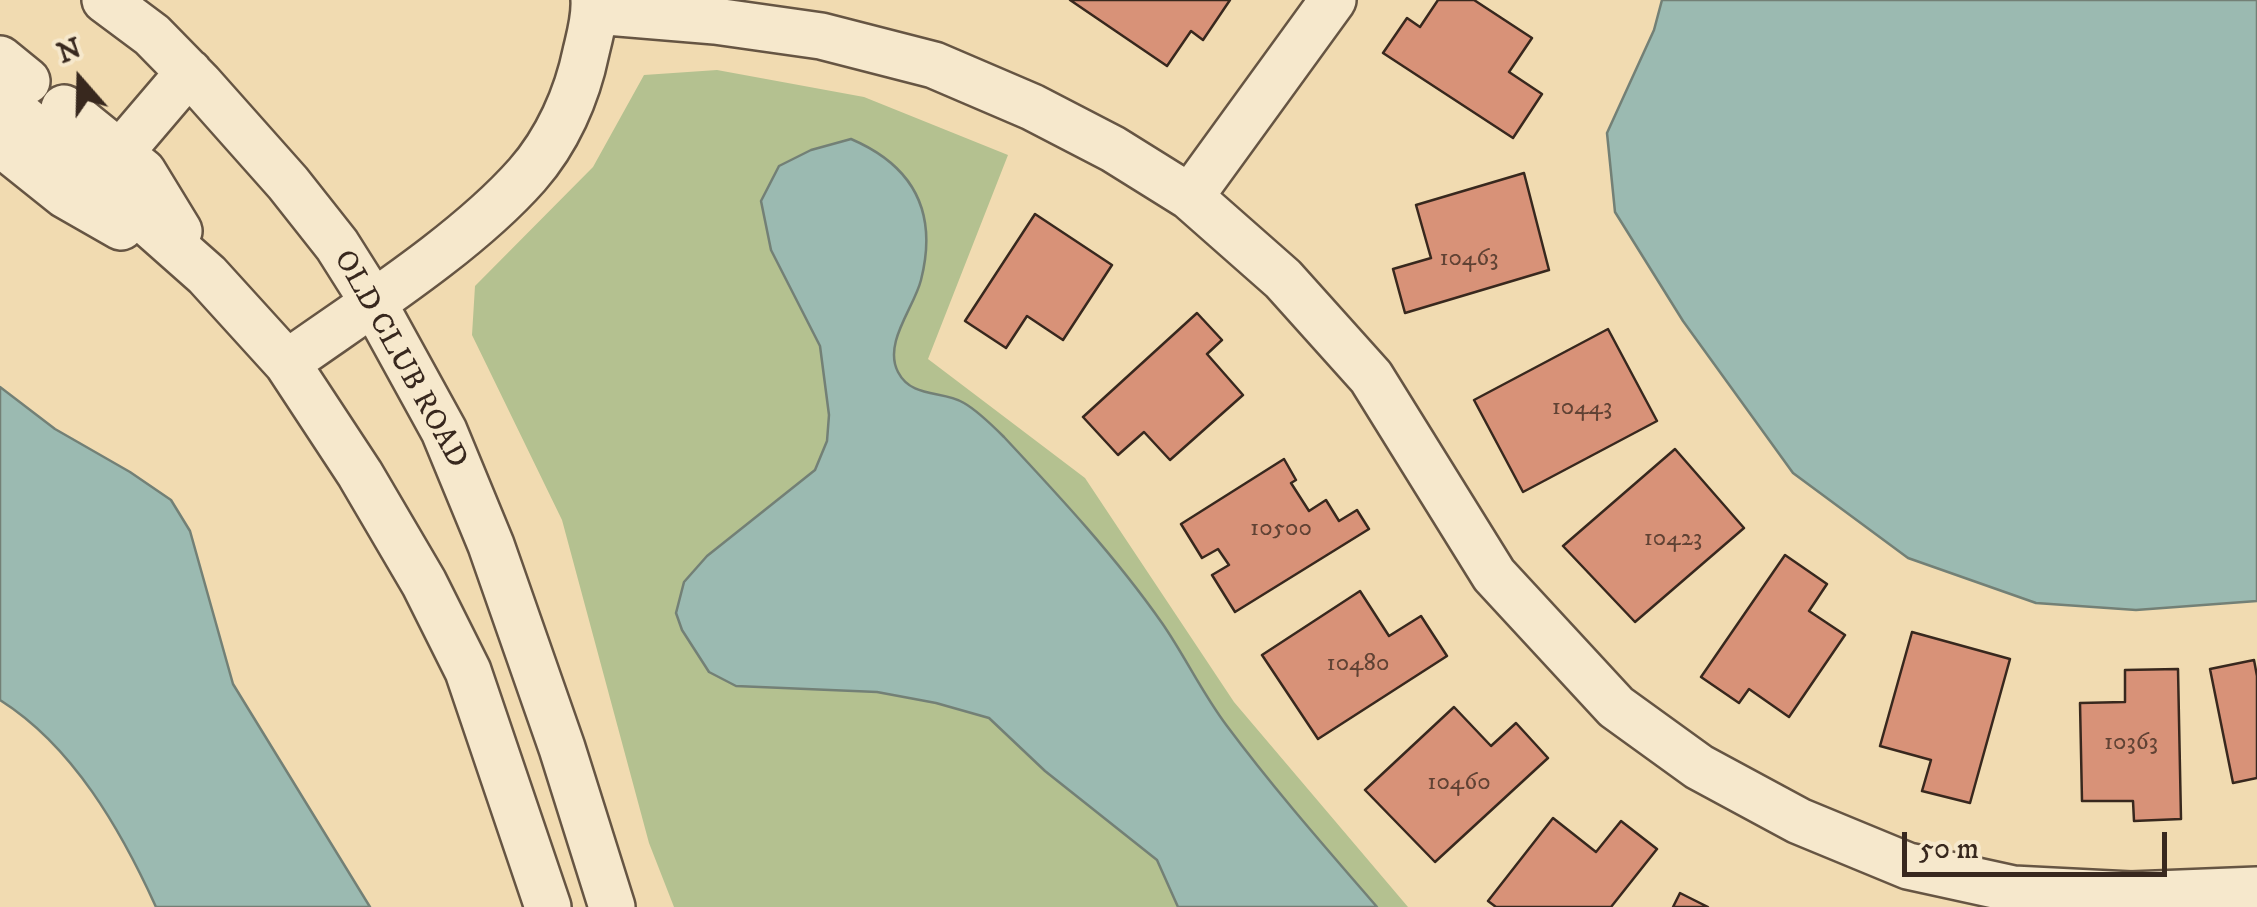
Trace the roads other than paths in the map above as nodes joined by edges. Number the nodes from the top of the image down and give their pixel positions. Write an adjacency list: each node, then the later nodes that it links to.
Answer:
1 (105, 0): 4 (street, OLD CLUB ROAD)
2 (1334, 0): 9 (street)
3 (594, 6): 9 (street); 11 (street)
4 (188, 72): 8 (street); 11 (street, OLD CLUB ROAD)
5 (9, 79): 8 (street)
6 (64, 108): 8 (street)
7 (0, 143): 10 (street)
8 (108, 166): 10 (street)
9 (1190, 197): 13 (street)
10 (207, 275): 12 (street)
11 (373, 302): 12 (street); 15 (street, OLD CLUB ROAD)
12 (287, 363): 14 (street)
13 (2257, 890)
14 (548, 907)
15 (612, 907)

